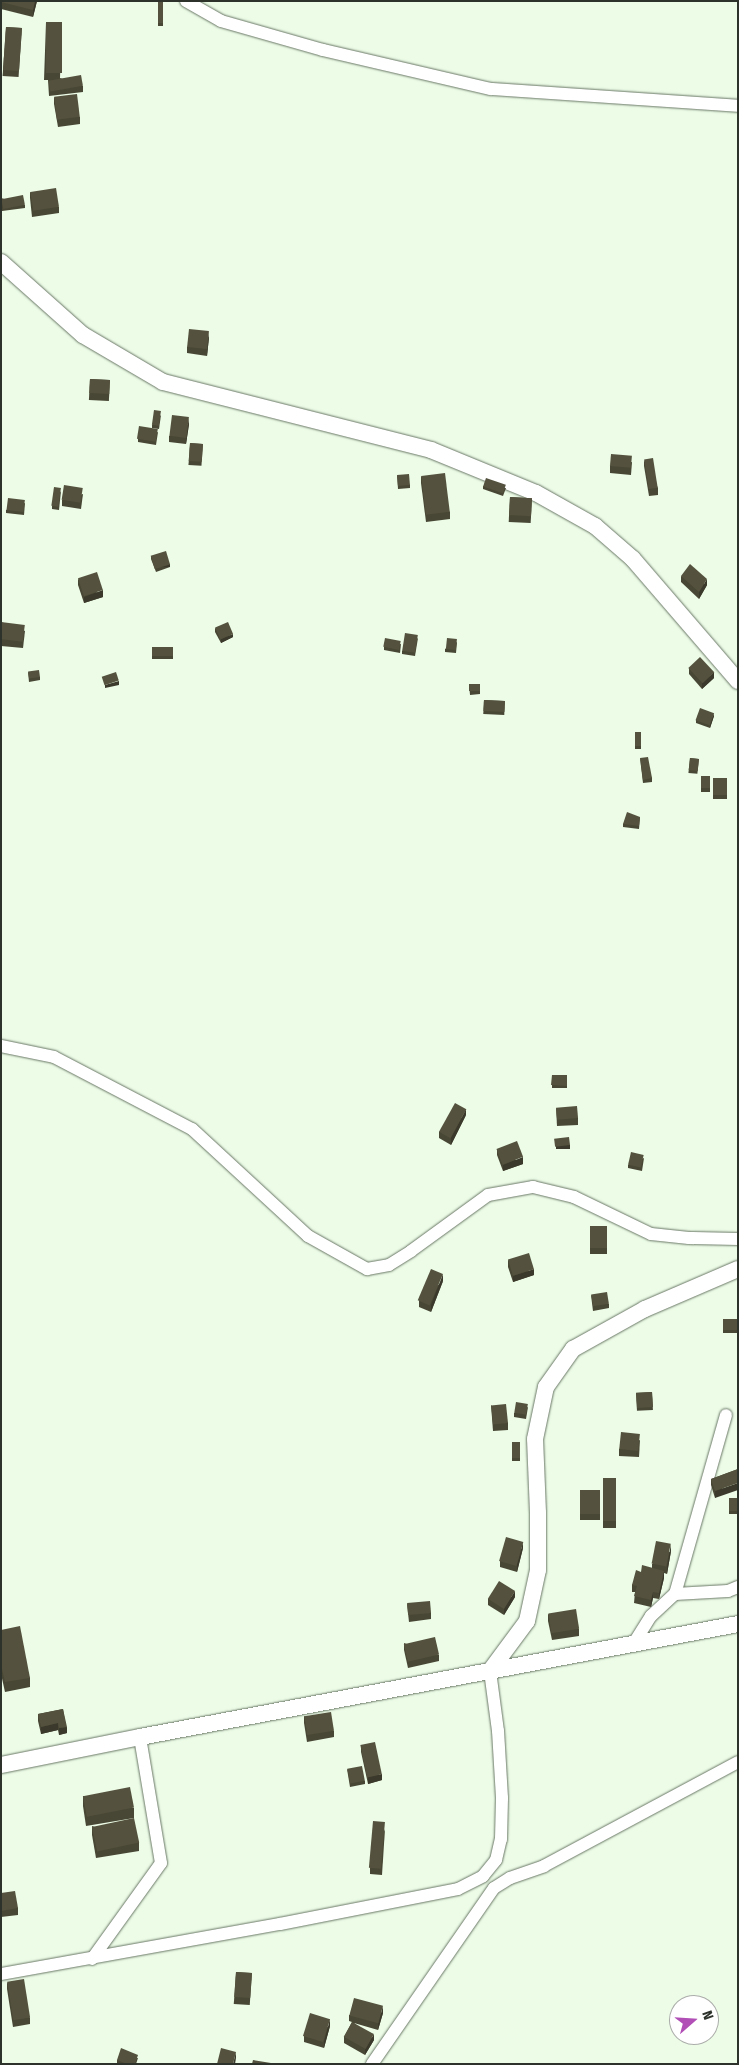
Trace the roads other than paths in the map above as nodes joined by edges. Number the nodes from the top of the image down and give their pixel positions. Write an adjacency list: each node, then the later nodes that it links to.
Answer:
1 (186, 1): 2 (street)
2 (738, 106)
3 (1, 262): 4 (street)
4 (738, 681)
5 (1, 1046): 6 (street)
6 (738, 1239)
7 (738, 1269): 13 (street)
8 (726, 1415): 10 (street)
9 (738, 1587): 10 (street)
10 (675, 1594): 12 (street)
11 (738, 1624): 12 (street)
12 (634, 1644): 13 (street)
13 (490, 1671): 14 (street); 17 (street)
14 (140, 1737): 16 (street); 19 (street)
15 (738, 1762): 18 (street)
16 (1, 1765)
17 (483, 1876): 18 (street); 19 (street)
18 (494, 1888): 21 (street)
19 (92, 1959): 20 (street)
20 (1, 1974)
21 (372, 2064)

